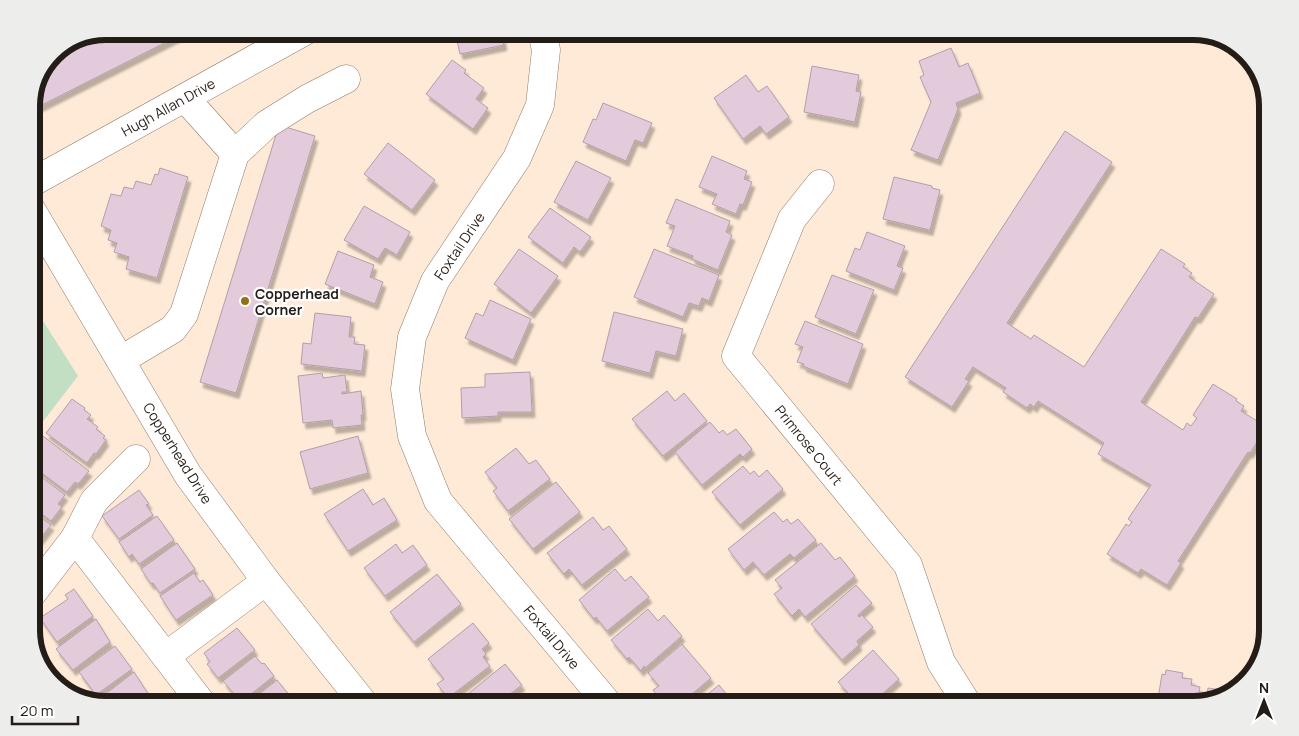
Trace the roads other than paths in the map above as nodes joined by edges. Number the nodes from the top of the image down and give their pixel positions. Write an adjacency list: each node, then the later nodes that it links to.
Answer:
1 (289, 40): 4 (street, Hugh Allan Drive)
2 (544, 40): 17 (street, Foxtail Drive)
3 (346, 80): 5 (street)
4 (185, 98): 5 (street); 6 (street, Hugh Allan Drive)
5 (235, 154): 9 (street)
6 (40, 178)
7 (820, 184): 18 (street, Primrose Court)
8 (40, 224): 9 (street, Copperhead Drive)
9 (121, 360): 12 (street, Copperhead Drive)
10 (136, 458): 11 (street)
11 (75, 538): 13 (street); 14 (street)
12 (266, 581): 14 (street); 16 (street, Copperhead Drive)
13 (40, 583)
14 (166, 656): 15 (street)
15 (196, 696)
16 (359, 696)
17 (601, 696)
18 (962, 696)

